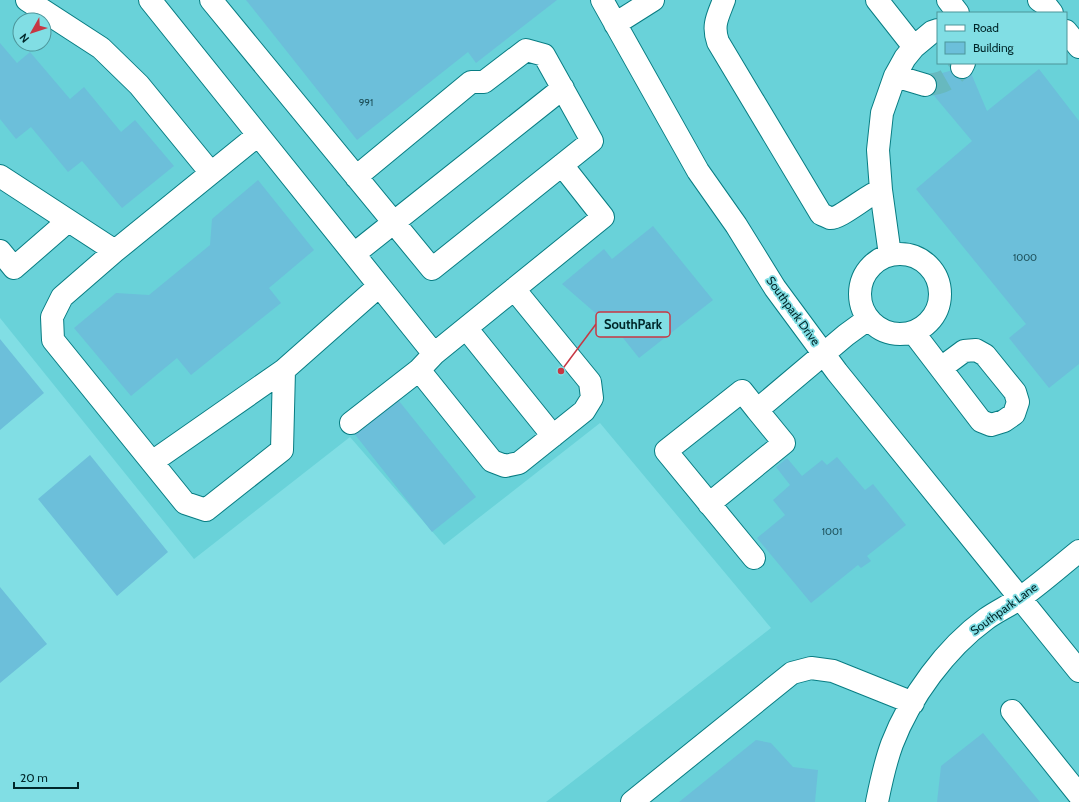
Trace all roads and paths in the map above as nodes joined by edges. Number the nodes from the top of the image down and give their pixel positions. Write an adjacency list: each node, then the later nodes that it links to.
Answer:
1 (27, 0): 24 (street)
2 (150, 0): 22 (street)
3 (212, 0): 26 (street)
4 (602, 0): 14 (street, Southpark Drive)
5 (653, 0): 14 (street)
6 (724, 0): 27 (street)
7 (877, 0): 17 (street)
8 (948, 0): 11 (street)
9 (1034, 0): 12 (street)
10 (1039, 0): 13 (street)
11 (957, 12)
12 (1026, 12)
13 (1051, 12)
14 (615, 24): 40 (street, Southpark Drive)
15 (937, 30): 17 (street)
16 (1067, 32): 18 (street)
17 (914, 47): 19 (street)
18 (1079, 47)
19 (896, 76): 20 (street); 27 (street)
20 (925, 84)
21 (563, 88): 23 (street); 26 (street); 29 (street)
22 (258, 136): 24 (street); 32 (street)
23 (562, 165): 29 (street); 35 (street)
24 (211, 173): 31 (street)
25 (0, 176): 28 (street)
26 (356, 178): 29 (street)
27 (881, 190): 33 (street)
28 (68, 220): 30 (street); 31 (street)
29 (394, 223): 32 (street)
30 (0, 251)
31 (115, 251): 47 (street)
32 (354, 254): 34 (street)
33 (890, 255): 36 (street); 38 (street)
34 (379, 286): 39 (street); 42 (street)
35 (514, 289): 37 (street); 46 (street)
36 (868, 319): 38 (street); 40 (street)
37 (466, 328): 39 (street); 46 (street)
38 (913, 332): 41 (street)
39 (434, 354): 43 (street)
40 (824, 354): 44 (street); 51 (street, Southpark Drive)
41 (941, 368)
42 (284, 370): 47 (street); 47 (street)
43 (420, 370): 45 (street); 46 (street)
44 (757, 410): 48 (street); 48 (street)
45 (351, 423)
46 (553, 436)
47 (152, 462)
48 (709, 504): 50 (street)
49 (1079, 551): 51 (street, Southpark Lane)
50 (754, 558)
51 (1020, 598): 52 (street, Southpark Drive); 53 (street, Southpark Lane)
52 (1079, 671)
53 (913, 703): 56 (street); 57 (street, Southpark Lane)
54 (1012, 711): 55 (street)
55 (1079, 795)
56 (632, 802)
57 (877, 802)

